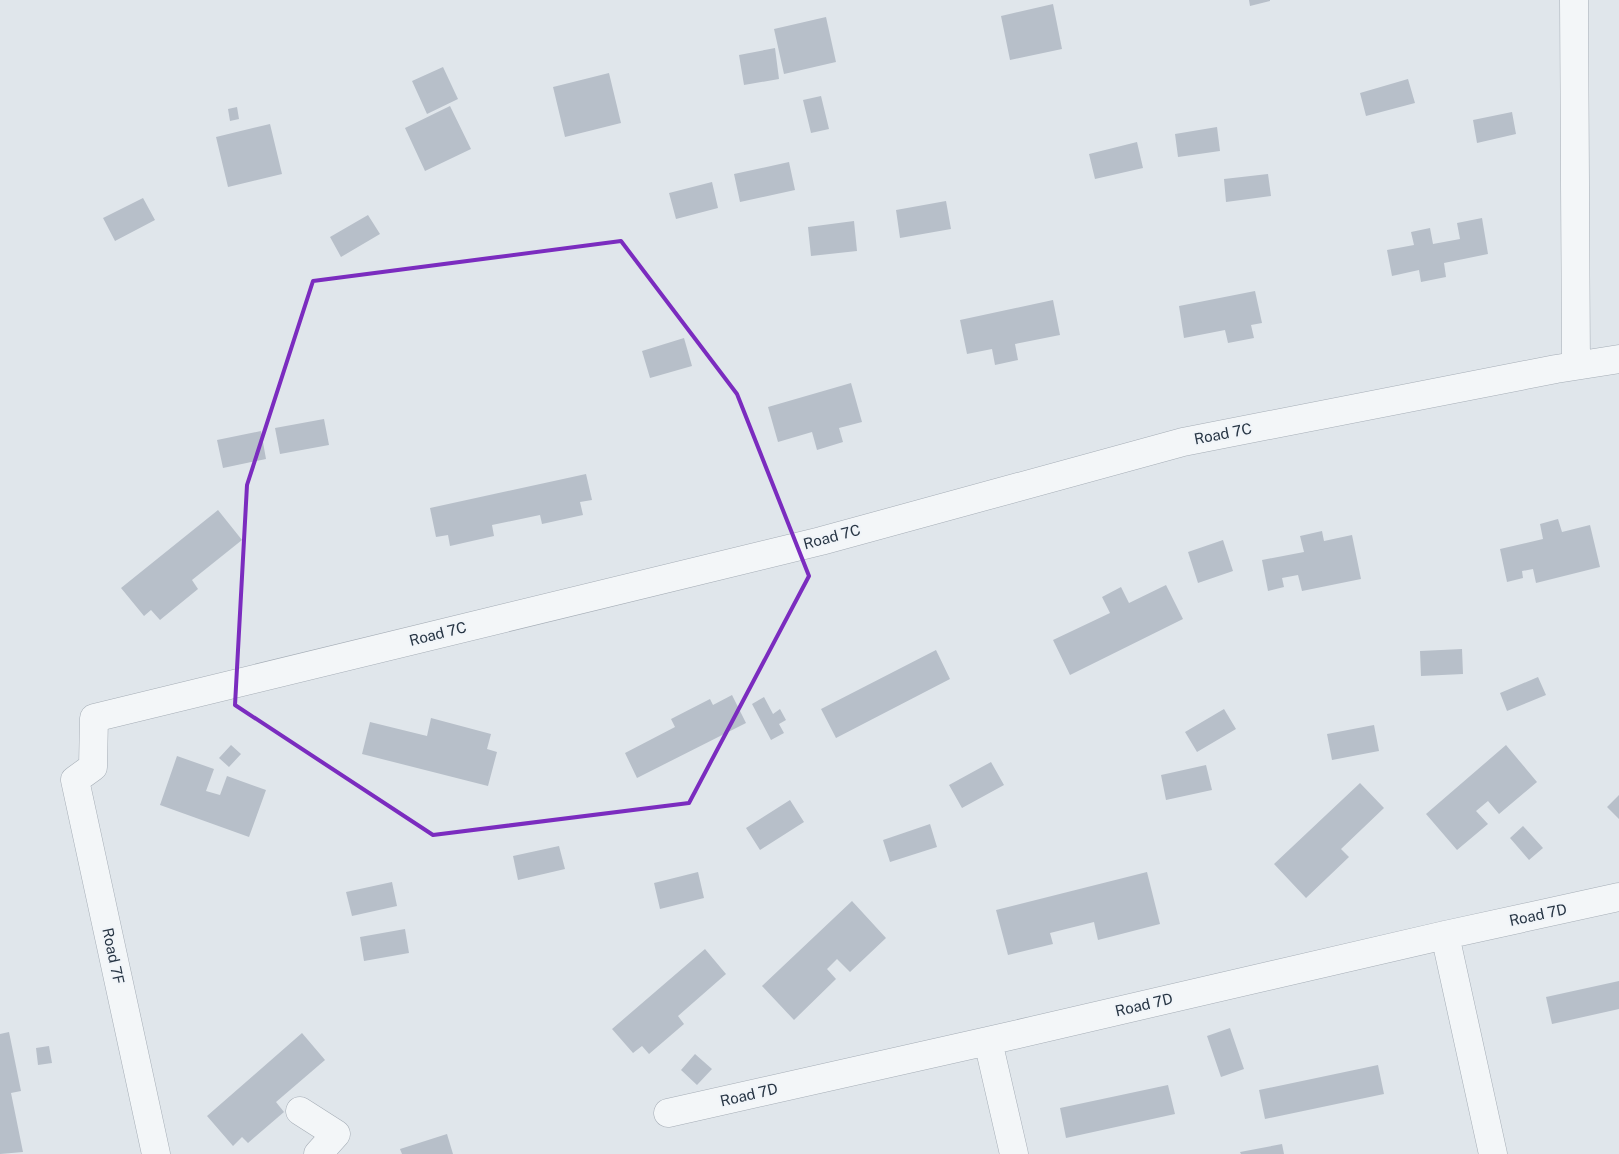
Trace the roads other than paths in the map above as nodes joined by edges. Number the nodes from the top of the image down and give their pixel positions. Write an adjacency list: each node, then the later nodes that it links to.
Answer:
1 (1574, 0): 3 (street)
2 (1619, 358): 3 (street, Road 7C)
3 (1576, 365): 4 (street, Road 7C)
4 (93, 767): 10 (street, Road 7F)
5 (1619, 897): 6 (street, Road 7D)
6 (1445, 935): 7 (street, Road 7D); 13 (street)
7 (988, 1041): 9 (street, Road 7D); 12 (street)
8 (300, 1111): 11 (street)
9 (668, 1113)
10 (156, 1154)
11 (318, 1154)
12 (1014, 1154)
13 (1493, 1154)

